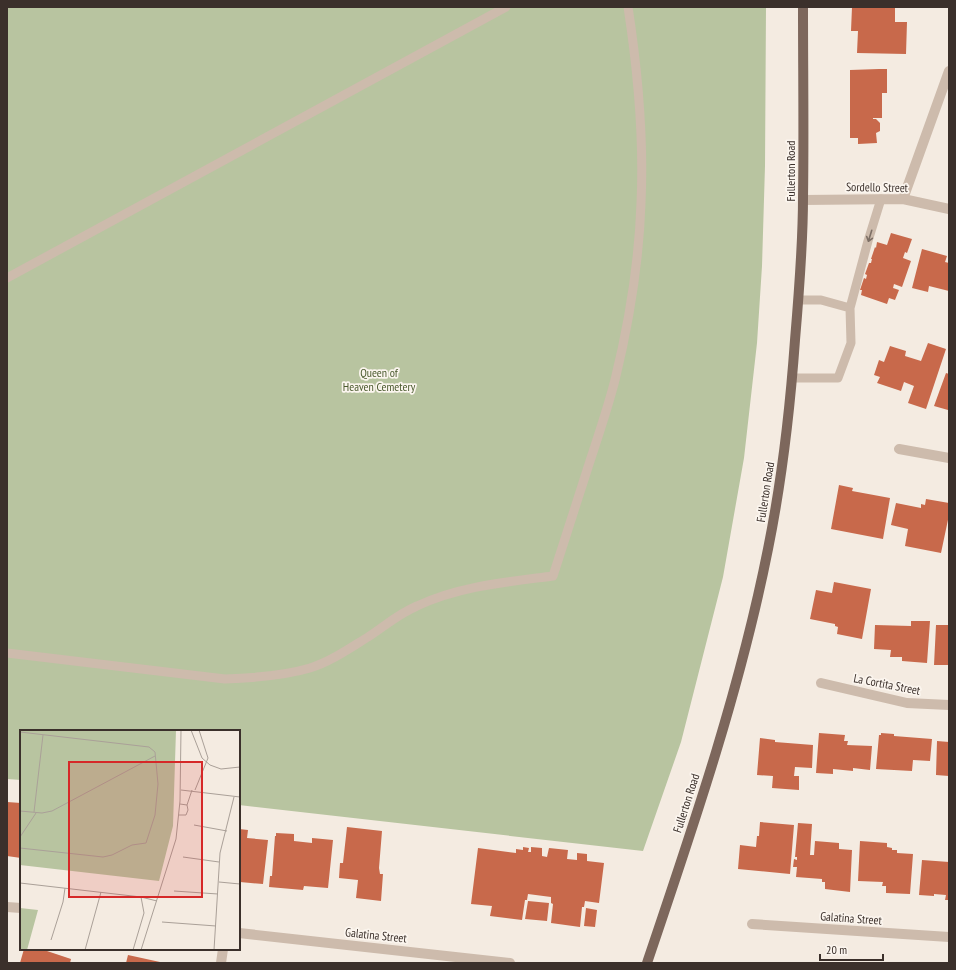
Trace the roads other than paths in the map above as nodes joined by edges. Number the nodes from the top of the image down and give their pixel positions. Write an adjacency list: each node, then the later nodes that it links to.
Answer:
1 (506, 7): 9 (lane)
2 (628, 7): 15 (lane)
3 (803, 7): 7 (main road, Fullerton Road)
4 (949, 71): 6 (street)
5 (881, 199): 6 (street, Sordello Street); 7 (street, Sordello Street); 11 (lane, one-way to 11)
6 (904, 199): 8 (street, Sordello Street)
7 (803, 200): 10 (main road, Fullerton Road)
8 (949, 209)
9 (7, 278)
10 (799, 300): 11 (lane); 12 (main road, Fullerton Road)
11 (850, 308): 12 (lane)
12 (792, 378): 26 (main road, Fullerton Road)
13 (899, 449): 14 (street)
14 (949, 458)
15 (7, 653)
16 (821, 683): 17 (street, La Cortita Street)
17 (949, 706)
18 (7, 907): 19 (street)
19 (20, 908)
20 (752, 924): 22 (street, Galatina Street)
21 (240, 933): 25 (street, Galatina Street)
22 (949, 937)
23 (223, 950): 24 (street)
24 (221, 963)
25 (510, 963)
26 (647, 963)

